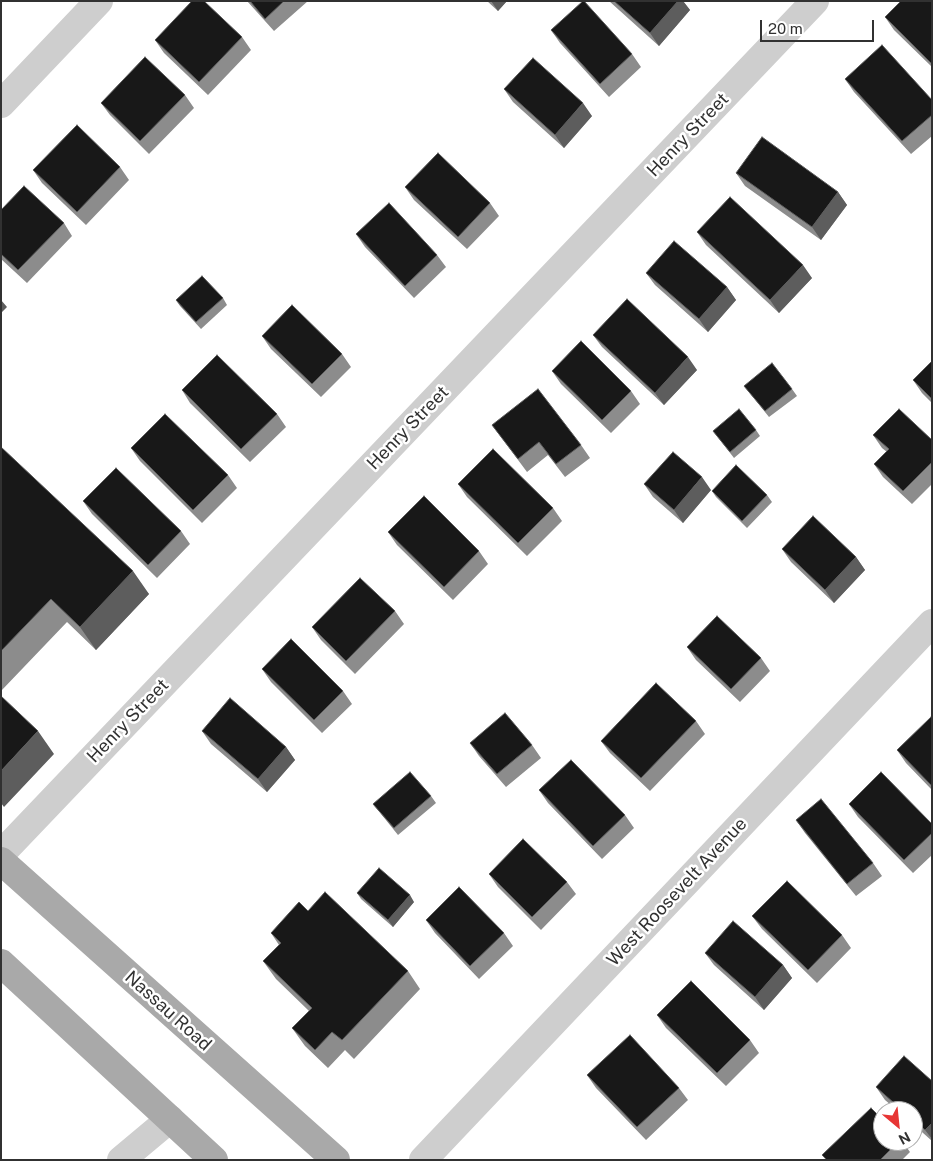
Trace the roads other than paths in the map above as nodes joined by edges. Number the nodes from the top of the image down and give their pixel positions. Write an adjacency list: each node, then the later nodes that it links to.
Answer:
1 (99, 1): 3 (street)
2 (815, 1): 5 (street, Henry Street)
3 (1, 104)
4 (932, 624): 12 (street, West Roosevelt Avenue)
5 (1, 854)
6 (1, 861): 11 (main road, Nassau Road)
7 (1, 963): 8 (main road)
8 (170, 1119): 9 (street); 10 (main road)
9 (121, 1160)
10 (214, 1160)
11 (336, 1160)
12 (423, 1160)

